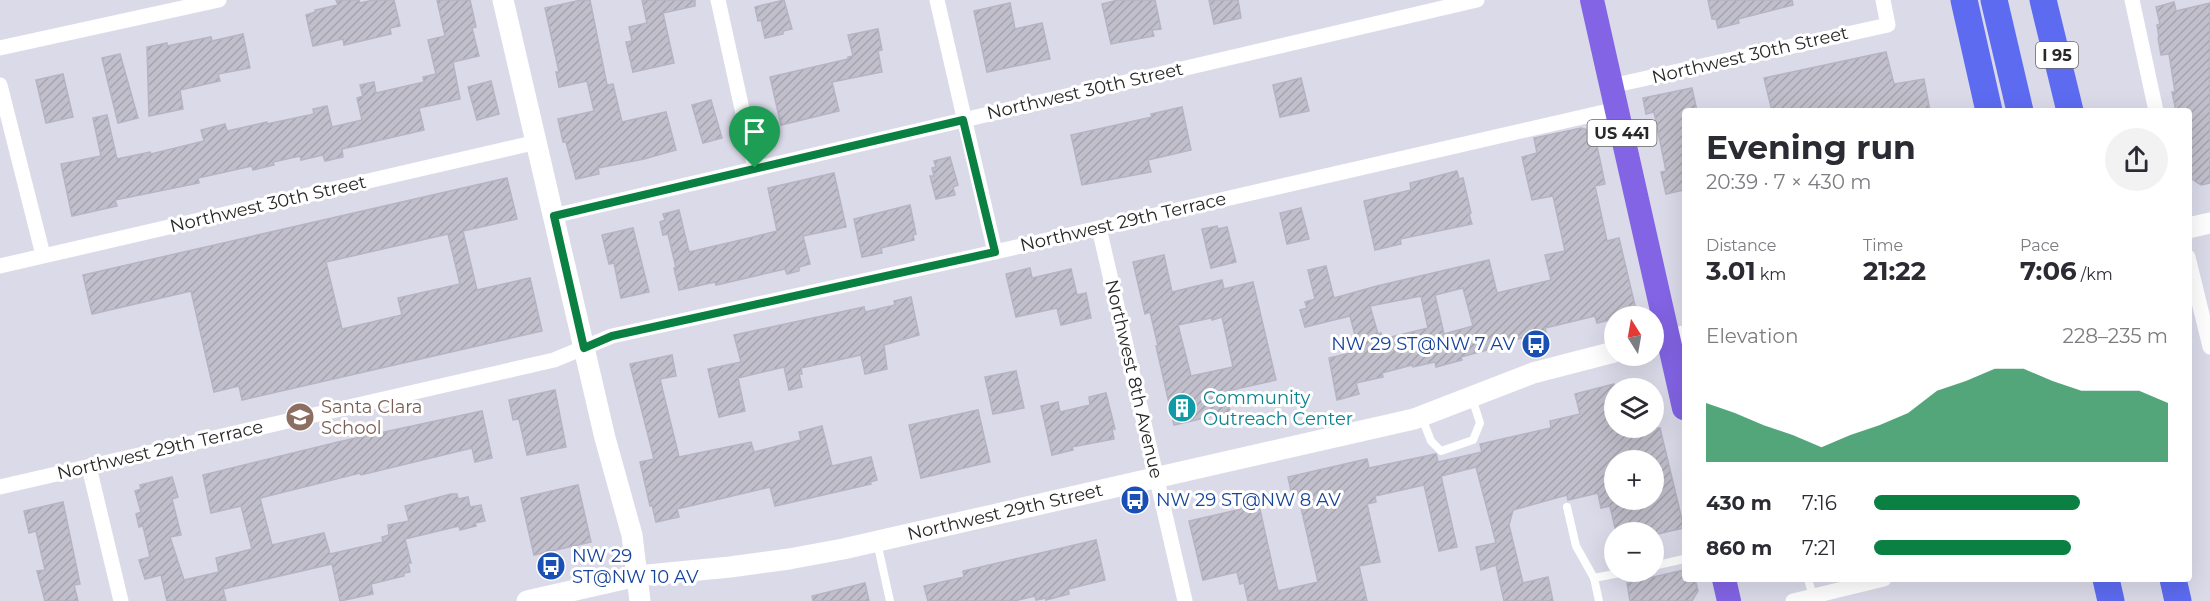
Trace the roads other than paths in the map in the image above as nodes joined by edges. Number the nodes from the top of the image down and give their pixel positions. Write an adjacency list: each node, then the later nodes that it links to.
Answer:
1 (219, 0): 12 (street)
2 (503, 0): 20 (street)
3 (718, 0): 21 (street)
4 (937, 0): 19 (street)
5 (1477, 0): 19 (street, Northwest 30th Street)
6 (1592, 0): 14 (main road, US 441)
7 (1884, 0): 14 (street, Northwest 30th Street)
8 (1964, 0): 15 (highway)
9 (1994, 0): 16 (highway)
10 (2043, 0): 17 (highway, I 95)
11 (2132, 0): 18 (street)
12 (0, 48)
13 (0, 85): 27 (street)
14 (1614, 97): 25 (street, Northwest 29th Terrace); 30 (main road, US 441)
15 (1988, 108)
16 (2019, 108)
17 (2069, 108)
18 (2155, 108)
19 (963, 120): 21 (street, Northwest 30th Street); 26 (street)
20 (537, 142): 22 (street); 27 (street, Northwest 30th Street)
21 (755, 168): 22 (street, Northwest 30th Street)
22 (554, 216): 32 (street)
23 (2210, 223): 24 (street)
24 (2192, 227)
25 (1099, 228): 26 (street, Northwest 29th Terrace); 38 (street, Northwest 8th Avenue)
26 (995, 252): 32 (street, Northwest 29th Terrace)
27 (43, 255): 28 (street, Northwest 30th Street)
28 (0, 266)
29 (2192, 273): 31 (street)
30 (1669, 340): 35 (main road, US 441)
31 (2210, 347)
32 (584, 348): 37 (street, Northwest 29th Terrace); 44 (street)
33 (1604, 355): 34 (street, Northwest 29th Street)
34 (1471, 397): 36 (street, Northwest 29th Street); 36 (lane)
35 (1682, 399)
36 (1421, 416): 38 (street, Northwest 29th Street)
37 (89, 467): 39 (street, Northwest 29th Terrace); 53 (street)
38 (1157, 477): 41 (street, Northwest 29th Street); 57 (street, Northwest 8th Avenue)
39 (0, 487)
40 (1567, 507): 46 (lane)
41 (877, 541): 44 (street, Northwest 29th Street); 56 (lane)
42 (1682, 559): 43 (lane)
43 (1664, 564)
44 (637, 576): 54 (street, Northwest 29th Street); 55 (street)
45 (1604, 576): 46 (lane)
46 (1594, 578): 58 (lane)
47 (1725, 582): 59 (main road)
48 (1809, 582): 52 (lane)
49 (1859, 582): 52 (street)
50 (2107, 582): 61 (highway)
51 (2174, 582): 62 (highway)
52 (1813, 596): 60 (street)
53 (121, 601)
54 (527, 601)
55 (640, 601)
56 (890, 601)
57 (1185, 601)
58 (1599, 601)
59 (1729, 601)
60 (1793, 601)
61 (2111, 601)
62 (2178, 601)

